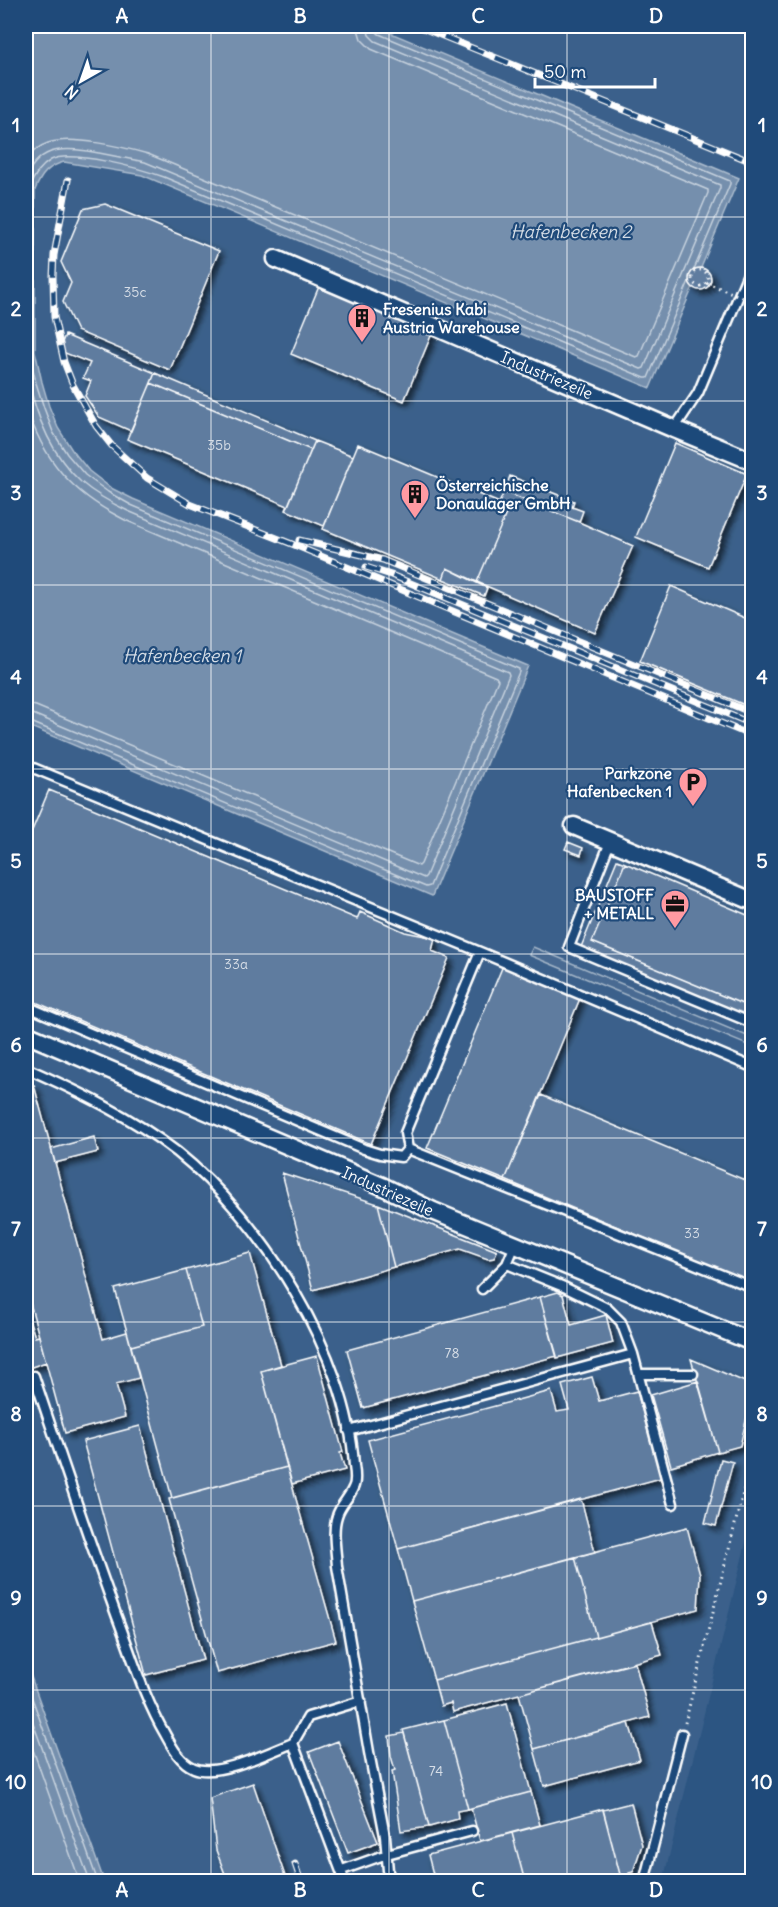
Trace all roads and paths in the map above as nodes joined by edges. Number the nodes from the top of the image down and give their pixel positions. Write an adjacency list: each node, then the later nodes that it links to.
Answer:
1 (276, 259): 5 (street, Industriezeile)
2 (753, 264): 5 (lane)
3 (706, 282): 3 (path); 4 (path, bridge)
4 (753, 301)
5 (674, 429): 6 (street, Industriezeile)
6 (753, 461)
7 (26, 765): 11 (lane)
8 (574, 826): 9 (street)
9 (610, 842): 10 (street); 13 (lane)
10 (753, 901)
11 (480, 952): 15 (lane); 17 (lane)
12 (26, 1006): 17 (lane)
13 (753, 1023)
14 (26, 1034): 18 (street, Industriezeile)
15 (753, 1067)
16 (26, 1068): 27 (lane)
17 (408, 1149): 20 (lane)
18 (515, 1245): 19 (lane); 22 (street, Industriezeile)
19 (507, 1264): 21 (lane); 23 (lane)
20 (753, 1287)
21 (482, 1289)
22 (753, 1342)
23 (633, 1354): 24 (lane); 27 (lane)
24 (639, 1374): 25 (lane); 29 (lane)
25 (693, 1374)
26 (26, 1379): 32 (lane)
27 (349, 1431): 30 (lane)
28 (753, 1457): 31 (path)
29 (673, 1504)
30 (361, 1701): 32 (lane); 34 (lane)
31 (682, 1734): 38 (lane)
32 (293, 1743): 35 (lane)
33 (472, 1831): 34 (lane)
34 (387, 1854): 35 (lane); 37 (lane)
35 (342, 1870): 36 (lane)
36 (345, 1881)
37 (389, 1881)
38 (644, 1881)

